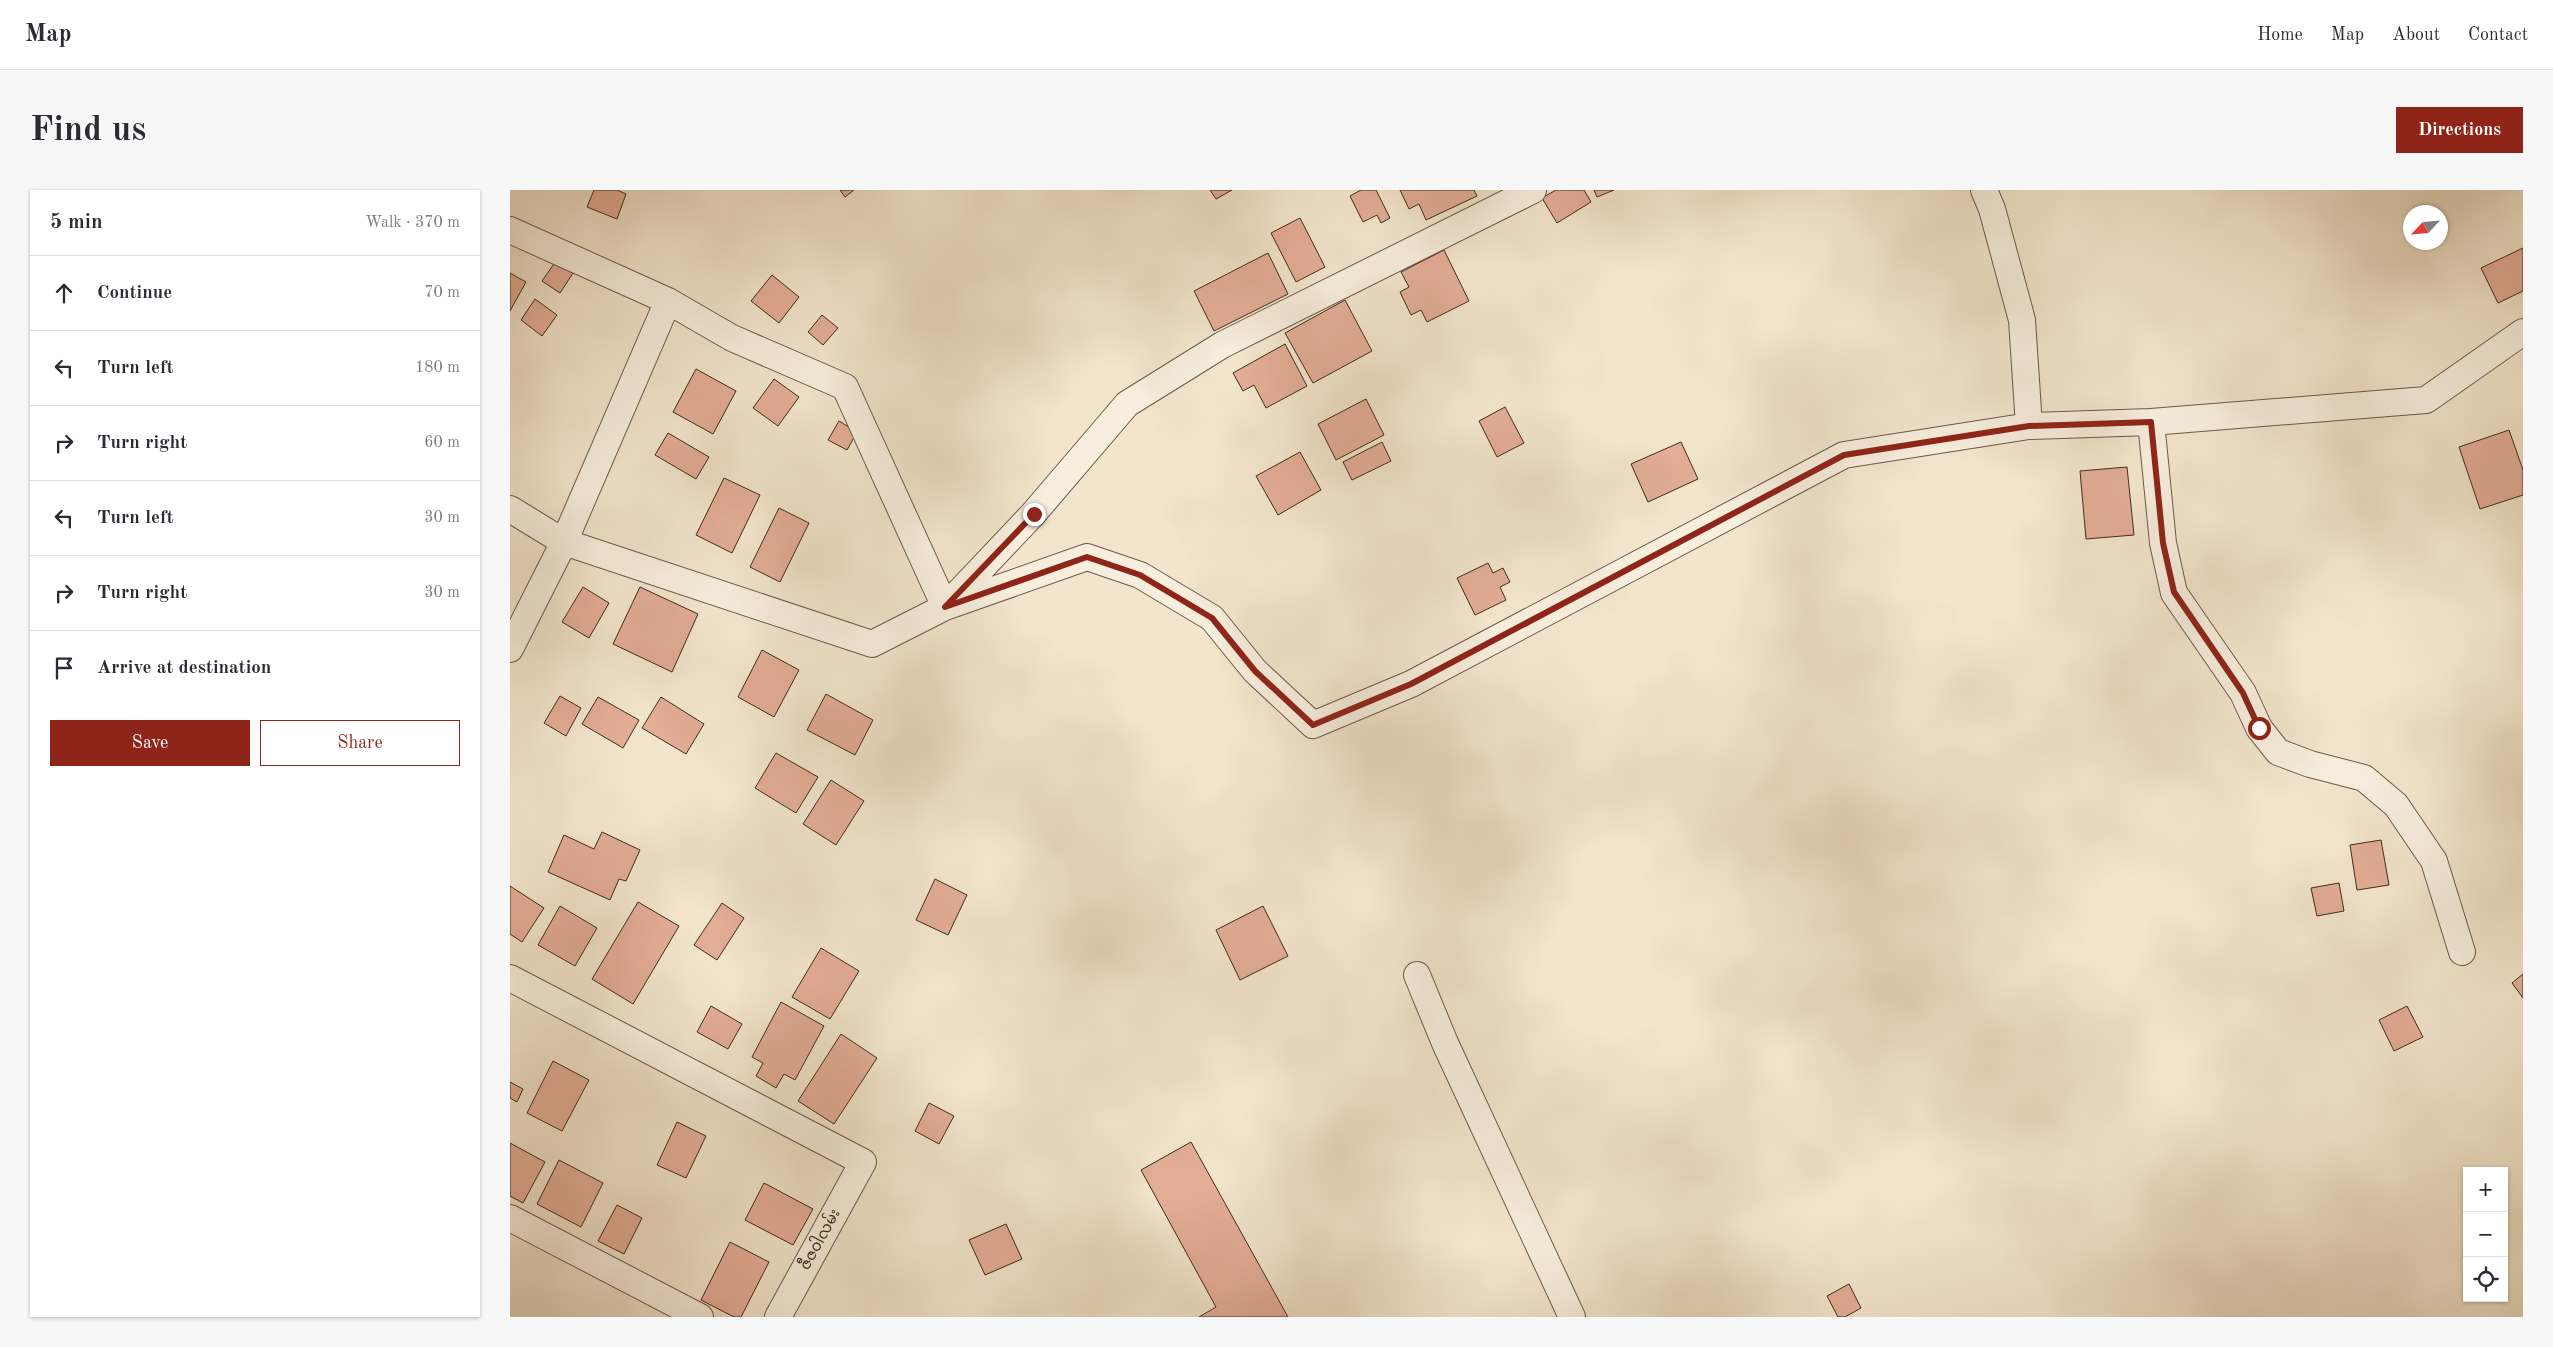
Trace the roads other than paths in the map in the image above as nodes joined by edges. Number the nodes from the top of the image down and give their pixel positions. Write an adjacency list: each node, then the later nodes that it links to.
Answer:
1 (1533, 190): 10 (street)
2 (1984, 190): 7 (street)
3 (510, 230): 4 (street)
4 (668, 301): 9 (street); 10 (street)
5 (2523, 332): 6 (street)
6 (2151, 422): 7 (street); 12 (street)
7 (2029, 426): 10 (street)
8 (510, 509): 9 (street)
9 (564, 542): 10 (street); 11 (street)
10 (945, 607)
11 (510, 649)
12 (2462, 952)
13 (1417, 975): 18 (street)
14 (510, 978): 17 (street, ဇီဇဝါလမ်း)
15 (510, 1218): 16 (street)
16 (700, 1317)
17 (778, 1317)
18 (1572, 1317)

